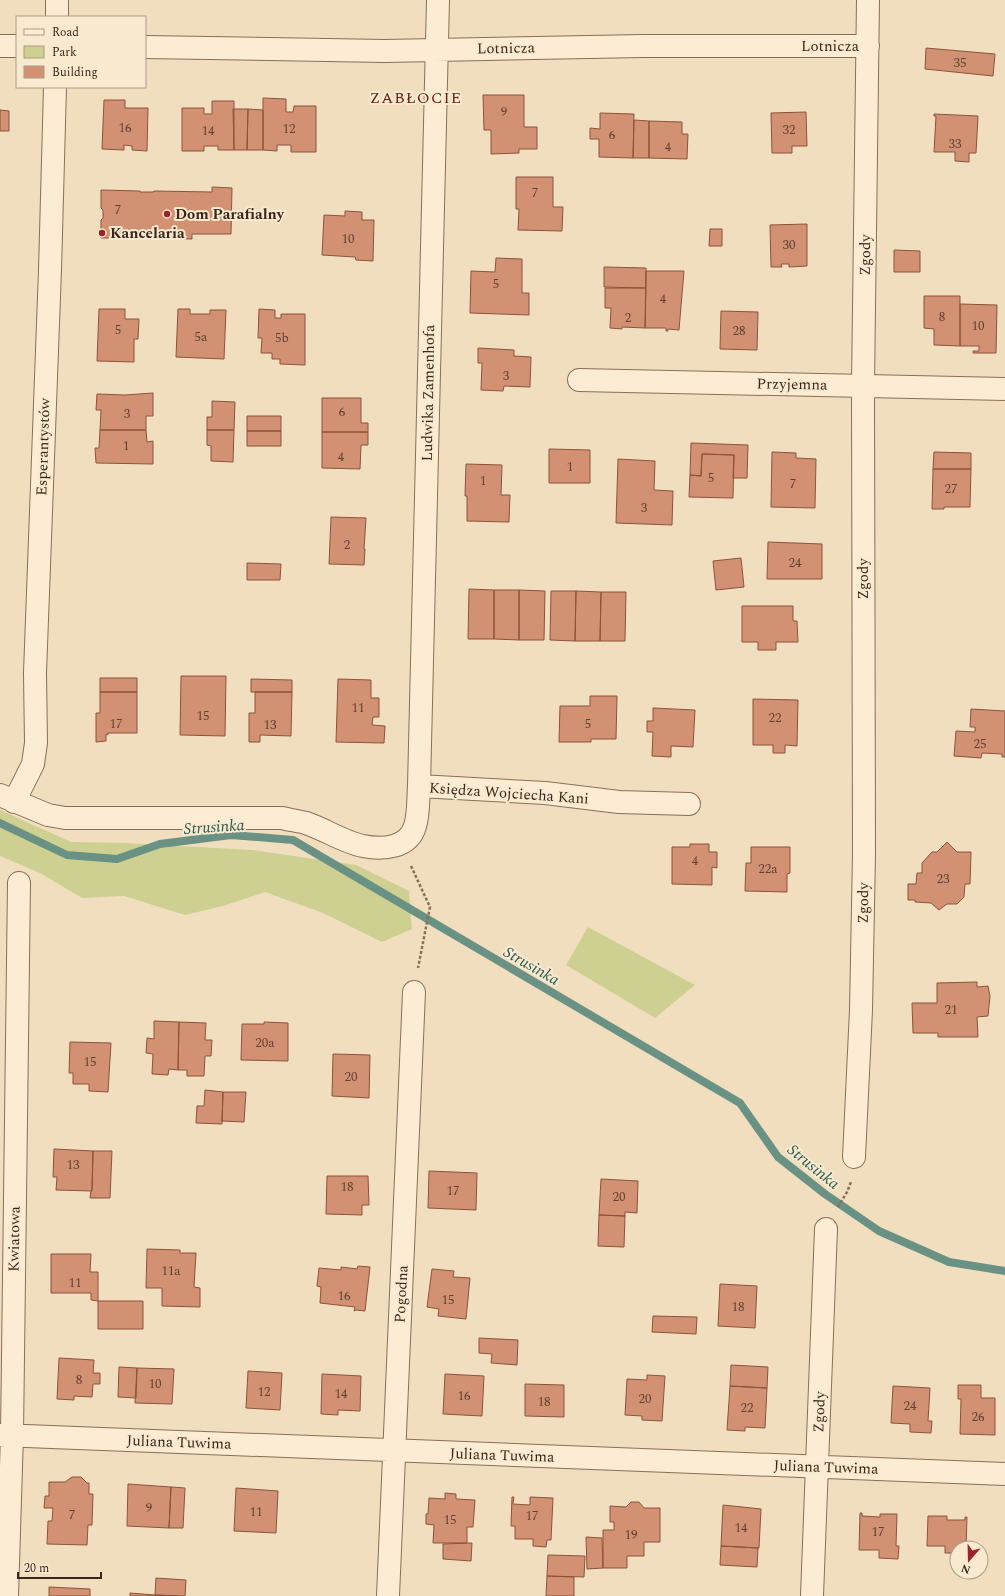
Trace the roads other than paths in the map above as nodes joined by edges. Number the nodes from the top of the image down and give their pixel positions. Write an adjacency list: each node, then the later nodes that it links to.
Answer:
1 (57, 0): 4 (street)
2 (438, 0): 9 (street, Ludwika Zamenhofa)
3 (868, 0): 7 (street, Zgody)
4 (57, 16)
5 (0, 46): 6 (street)
6 (16, 46)
7 (868, 46): 9 (street, Lotnicza); 12 (street, Zgody)
8 (146, 47): 9 (street, Lotnicza)
9 (436, 49): 14 (street, Ludwika Zamenhofa)
10 (55, 88): 15 (street, Esperantystów)
11 (579, 380): 12 (street, Przyjemna)
12 (863, 385): 13 (street, Przyjemna); 19 (street, Zgody)
13 (1005, 389)
14 (419, 786): 15 (street, Księdza Wojciecha Kani); 16 (street, Księdza Wojciecha Kani)
15 (7, 798)
16 (689, 804)
17 (19, 883): 21 (street, Kwiatowa)
18 (414, 992): 22 (street, Pogodna)
19 (854, 1157)
20 (826, 1229): 23 (street, Zgody)
21 (6, 1435): 22 (street, Juliana Tuwima); 25 (street, Kwiatowa)
22 (394, 1451): 23 (street, Juliana Tuwima); 26 (street, Pogodna)
23 (816, 1466): 24 (street, Juliana Tuwima); 27 (street, Zgody)
24 (1005, 1474)
25 (7, 1596)
26 (388, 1596)
27 (812, 1596)

